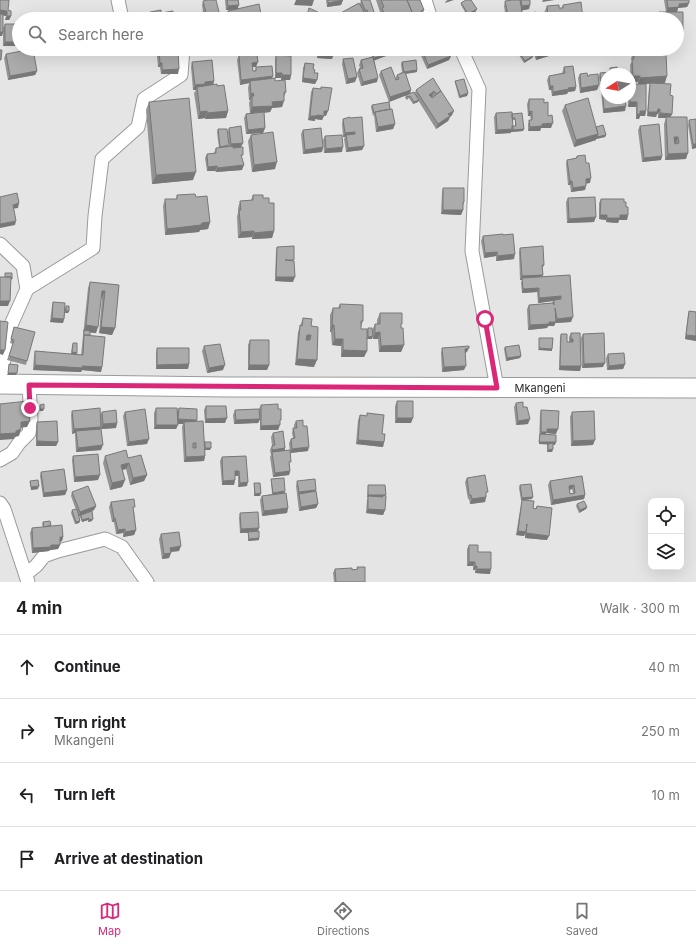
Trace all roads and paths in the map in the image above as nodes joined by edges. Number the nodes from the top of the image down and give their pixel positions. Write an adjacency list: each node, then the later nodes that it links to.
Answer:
1 (118, 0): 3 (street)
2 (425, 0): 4 (street)
3 (121, 12)
4 (429, 12)
5 (182, 56): 8 (street)
6 (463, 56): 11 (street)
7 (0, 244): 8 (street)
8 (27, 289): 9 (street)
9 (0, 383): 10 (street, Mkangeni)
10 (29, 385): 11 (street, Mkangeni); 13 (street)
11 (497, 388): 12 (street, Mkangeni)
12 (696, 388)
13 (0, 460)
14 (0, 503): 15 (street)
15 (27, 578): 16 (street)
16 (147, 582)

